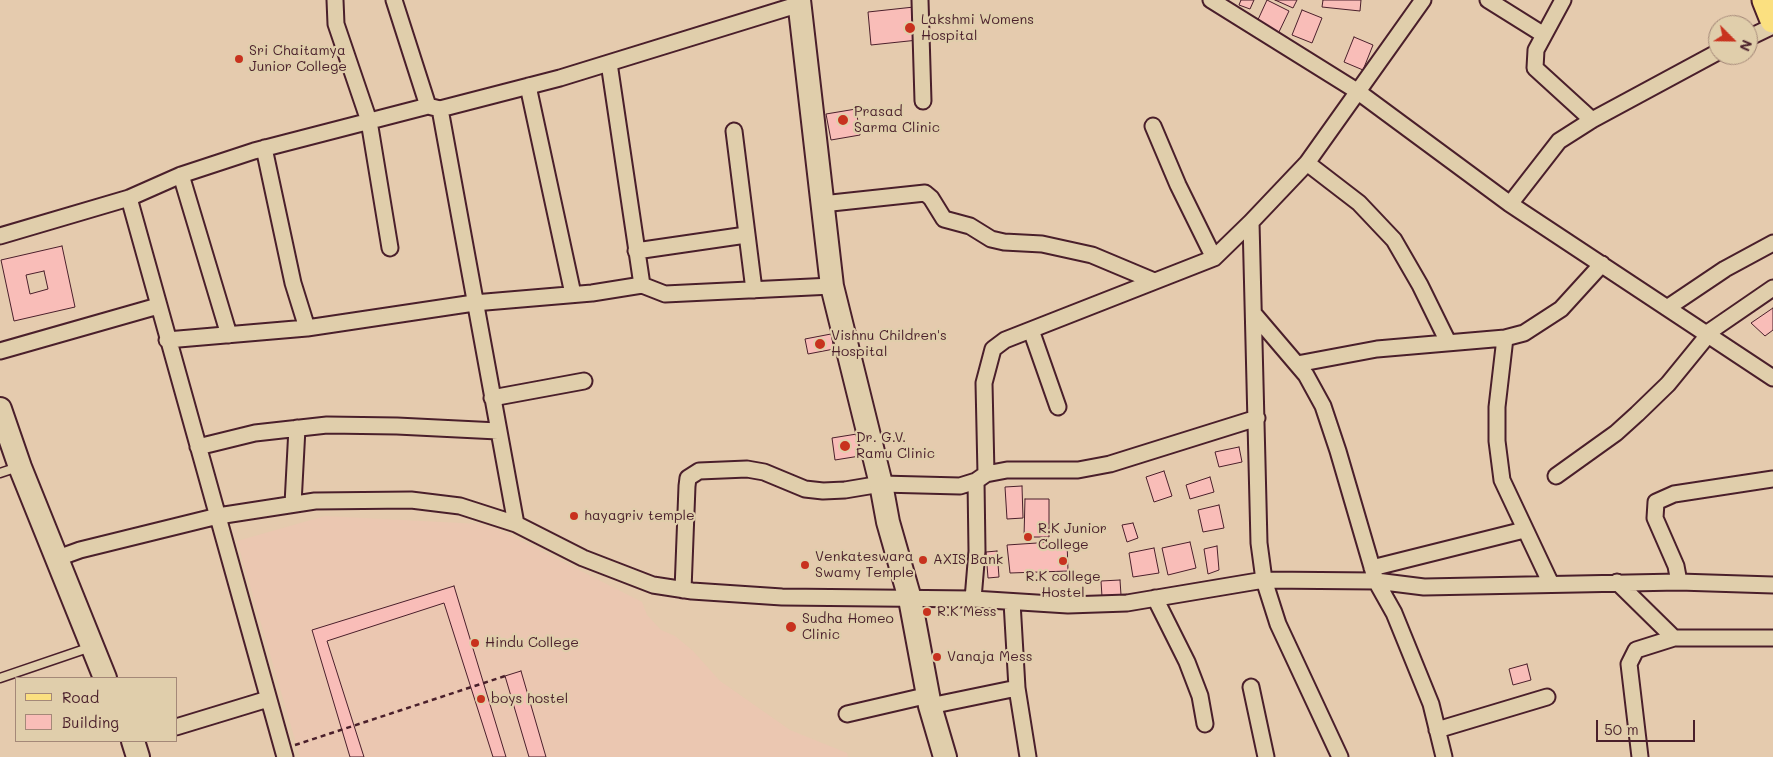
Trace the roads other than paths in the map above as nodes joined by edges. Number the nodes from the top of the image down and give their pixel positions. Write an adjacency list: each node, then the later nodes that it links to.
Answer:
1 (335, 0): 21 (street)
2 (394, 0): 19 (street)
3 (920, 0): 18 (street)
4 (1211, 0): 17 (street)
5 (1423, 0): 17 (street)
6 (1488, 0): 13 (street)
7 (1564, 0): 13 (street)
8 (1765, 0): 10 (main road)
9 (800, 2): 15 (street); 28 (street)
10 (1773, 20)
11 (1773, 26): 12 (street)
12 (1758, 33)
13 (1544, 36): 20 (street)
14 (1708, 57): 20 (street)
15 (609, 63): 16 (street); 35 (street)
16 (528, 86): 19 (street); 43 (street)
17 (1357, 91): 25 (street); 29 (street)
18 (923, 101)
19 (434, 107): 21 (street); 44 (street)
20 (1592, 120): 29 (street)
21 (369, 121): 24 (street); 34 (street)
22 (1153, 126): 36 (street)
23 (734, 131): 31 (street)
24 (264, 148): 26 (street); 48 (street)
25 (1307, 163): 30 (street); 54 (street)
26 (181, 175): 27 (street); 50 (street)
27 (129, 198): 32 (street); 45 (street)
28 (822, 204): 38 (street); 40 (street)
29 (1510, 204): 37 (street)
30 (1251, 222): 36 (street); 47 (street)
31 (746, 235): 35 (street); 42 (street)
32 (0, 236)
33 (1773, 243): 46 (street)
34 (390, 248)
35 (636, 251): 39 (street)
36 (1214, 258): 38 (street)
37 (1602, 264): 46 (street); 52 (street)
38 (1154, 281): 49 (street)
39 (642, 285): 42 (street); 43 (street)
40 (832, 286): 42 (street); 70 (street)
41 (1773, 288): 51 (street)
42 (754, 290)
43 (573, 294): 44 (street)
44 (474, 303): 48 (street); 59 (street)
45 (158, 306): 53 (street); 55 (street)
46 (1667, 308): 51 (street)
47 (1254, 314): 56 (street); 62 (street)
48 (307, 328): 50 (street)
49 (1031, 330): 60 (street); 68 (street)
50 (229, 335): 53 (street)
51 (1707, 335): 57 (street); 67 (street)
52 (1505, 338): 54 (street); 74 (street)
53 (167, 340): 65 (street)
54 (1448, 342): 56 (street)
55 (0, 351)
56 (1297, 364): 76 (street)
57 (1773, 378)
58 (584, 381): 59 (street)
59 (492, 398): 64 (street)
60 (1058, 407)
61 (0, 409): 66 (street)
62 (1257, 418): 68 (street); 77 (street)
63 (297, 428): 64 (street); 65 (street); 71 (street)
64 (498, 432): 73 (street)
65 (198, 447): 72 (street)
66 (10, 470): 75 (street)
67 (1556, 476)
68 (981, 477): 70 (street); 85 (street)
69 (1773, 478): 79 (street)
70 (881, 484): 82 (street); 84 (street)
71 (293, 504): 72 (street); 73 (street)
72 (218, 516): 75 (street); 95 (street)
73 (516, 524): 82 (street)
74 (1524, 530): 76 (street); 80 (street)
75 (69, 554): 89 (street)
76 (1374, 575): 77 (street); 80 (street); 100 (street)
77 (1264, 580): 83 (street); 107 (street)
78 (1617, 582): 79 (street); 80 (street); 87 (street)
79 (1679, 582): 81 (street)
80 (1550, 584)
81 (1773, 585)
82 (683, 590): 84 (street)
83 (1155, 598): 86 (street); 98 (street)
84 (910, 599): 85 (street); 96 (street)
85 (973, 599): 86 (street)
86 (1012, 602): 93 (street)
87 (1674, 638): 88 (street); 109 (street)
88 (1773, 638)
89 (91, 647): 90 (street); 91 (lane)
90 (105, 677)
91 (0, 678)
92 (1251, 687): 106 (street)
93 (1017, 688): 96 (street); 105 (street)
94 (1547, 697): 100 (street)
95 (268, 699): 99 (street); 102 (street)
96 (930, 700): 97 (street); 104 (street)
97 (847, 714)
98 (1206, 724)
99 (178, 726)
100 (1437, 730): 108 (street)
101 (133, 742): 103 (street)
102 (284, 753)
103 (138, 757)
104 (945, 757)
105 (1028, 757)
106 (1266, 757)
107 (1340, 757)
108 (1444, 757)
109 (1640, 757)

